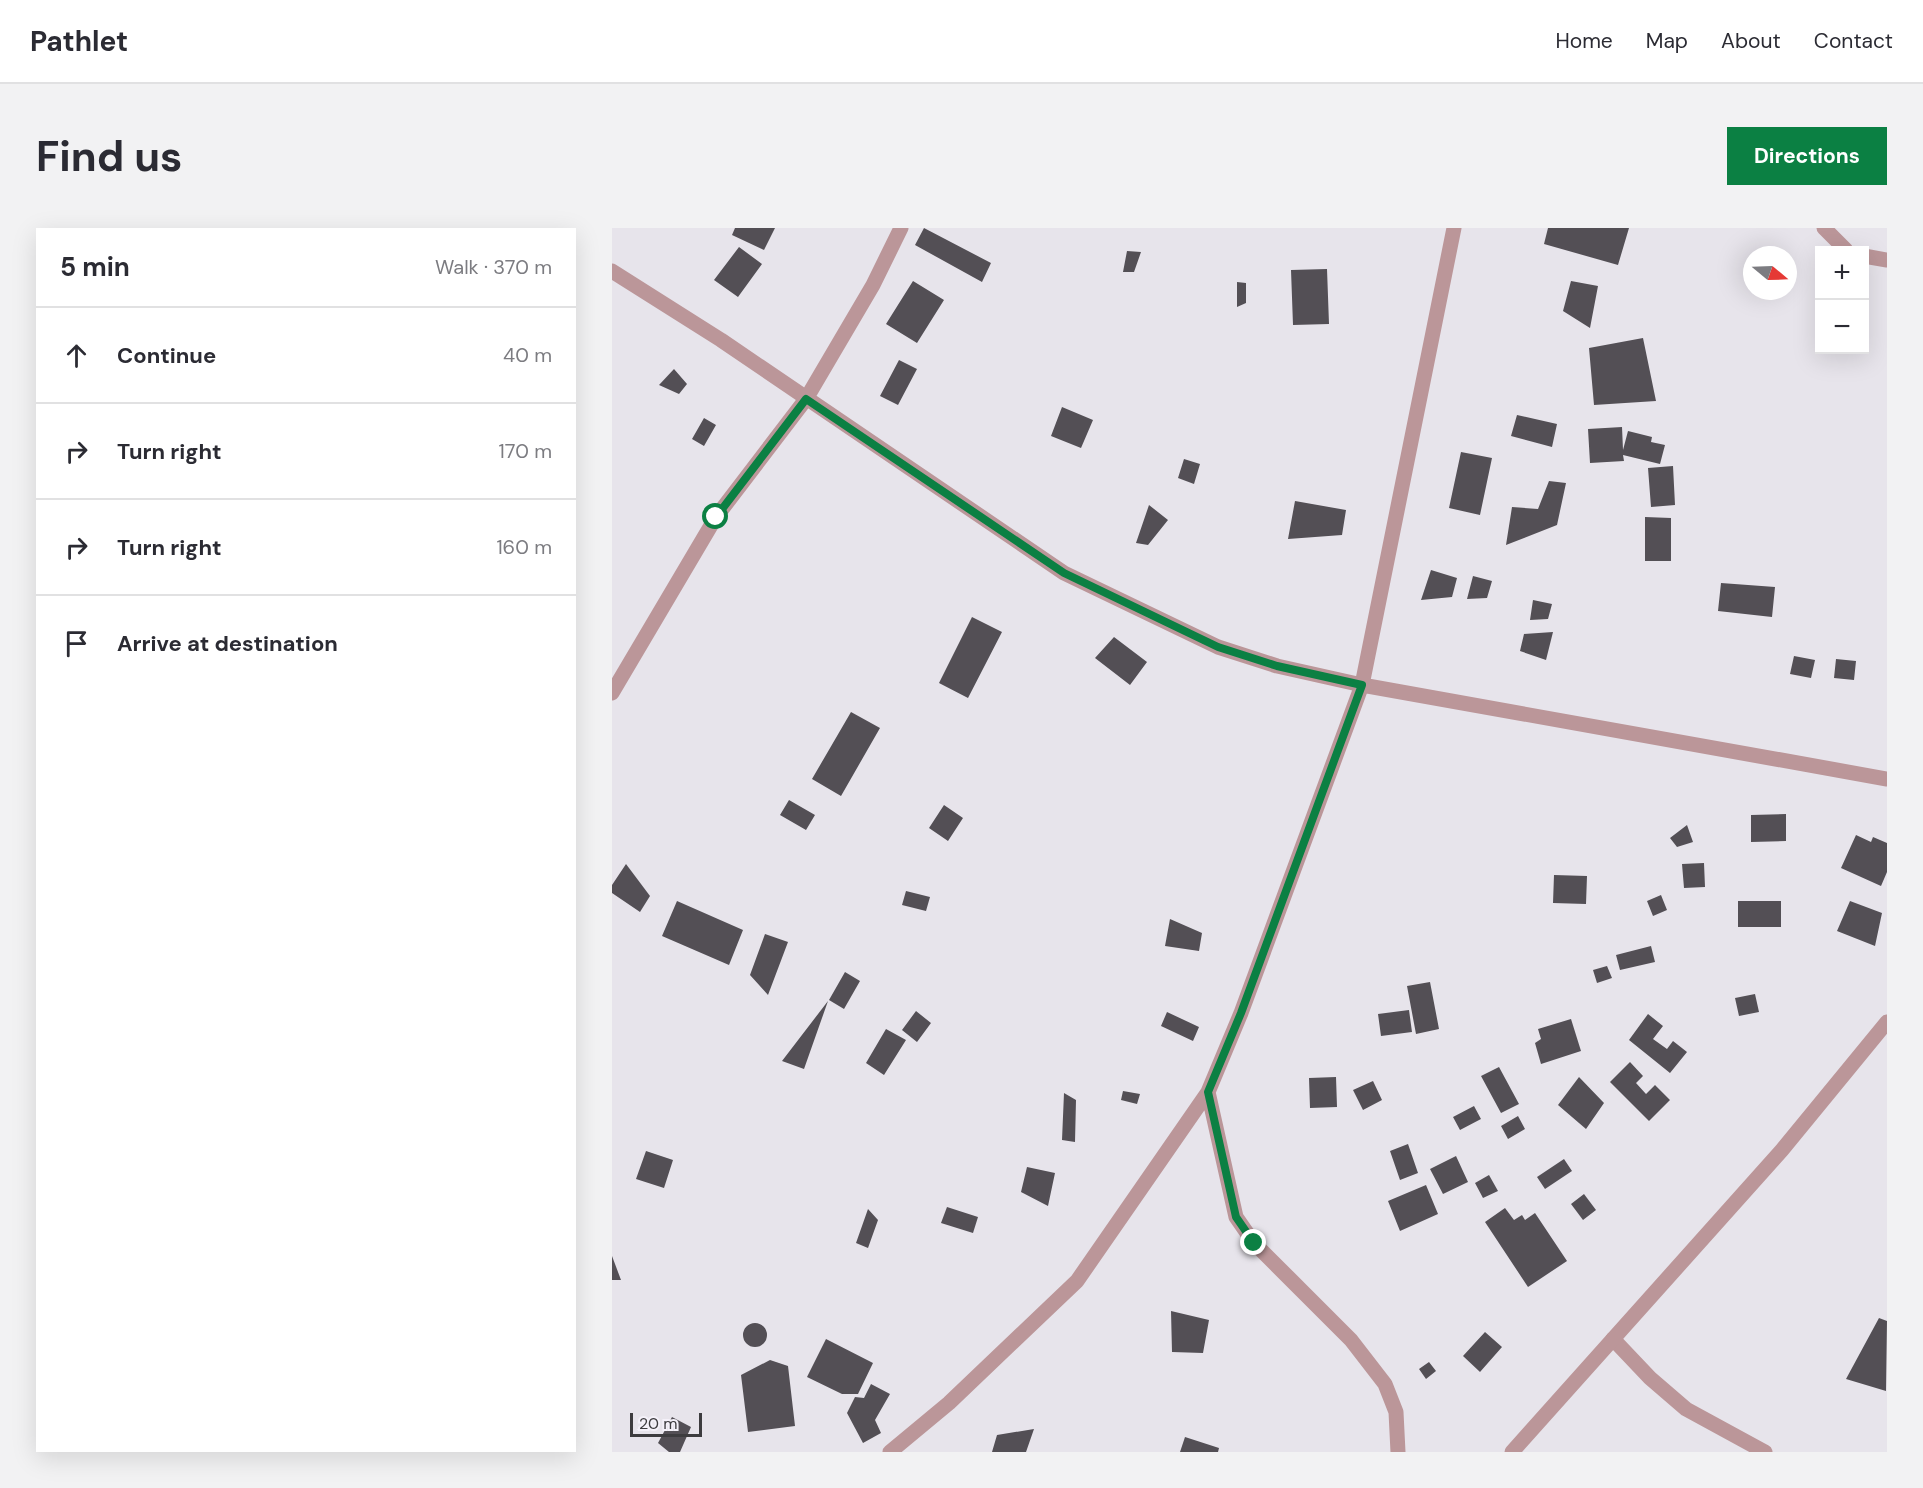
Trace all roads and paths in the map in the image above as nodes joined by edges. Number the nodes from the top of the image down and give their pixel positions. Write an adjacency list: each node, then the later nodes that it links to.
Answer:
1 (901, 228): 8 (street)
2 (1454, 228): 9 (street)
3 (1824, 228): 4 (street)
4 (1842, 246)
5 (1869, 257): 6 (street)
6 (1887, 260)
7 (612, 271): 8 (street)
8 (806, 399): 9 (street); 10 (street)
9 (1362, 685): 11 (street); 13 (street)
10 (612, 693)
11 (1887, 779)
12 (1887, 1022): 14 (street)
13 (1208, 1092): 15 (street); 16 (street)
14 (1613, 1340): 17 (street); 18 (street)
15 (890, 1452)
16 (1398, 1452)
17 (1512, 1452)
18 (1765, 1452)

